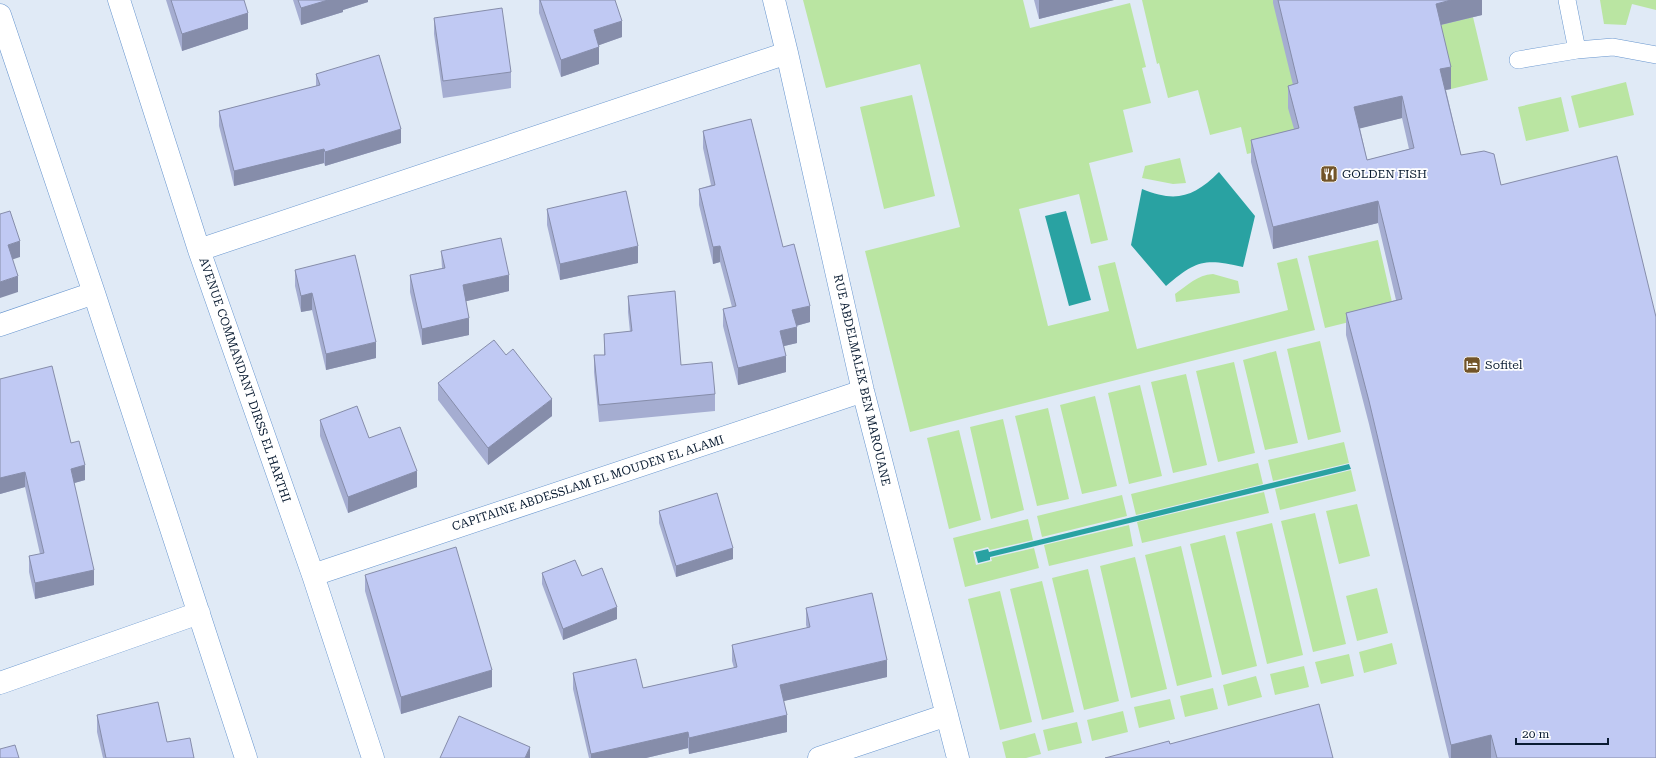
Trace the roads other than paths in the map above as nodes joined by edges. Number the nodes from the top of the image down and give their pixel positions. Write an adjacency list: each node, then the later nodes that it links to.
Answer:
1 (119, 0): 9 (street, AVENUE COMMANDANT DIRSS EL HARTHI)
2 (774, 0): 6 (street, RUE ABDELMALEK BEN MAROUANE)
3 (1567, 0): 5 (lane)
4 (0, 15): 10 (street)
5 (1577, 50): 7 (lane); 8 (lane)
6 (787, 52): 9 (street); 12 (street, RUE ABDELMALEK BEN MAROUANE)
7 (1656, 55)
8 (1518, 60)
9 (199, 250): 13 (street, AVENUE COMMANDANT DIRSS EL HARTHI)
10 (94, 294): 11 (street); 14 (street)
11 (0, 324)
12 (863, 391): 13 (street, CAPITAINE ABDESSLAM EL MOUDEN EL ALAMI); 16 (street, RUE ABDELMALEK BEN MAROUANE)
13 (313, 575): 18 (street, AVENUE COMMANDANT DIRSS EL HARTHI)
14 (199, 613): 15 (street); 17 (street)
15 (0, 684)
16 (947, 715): 19 (street); 20 (street, RUE ABDELMALEK BEN MAROUANE)
17 (246, 758)
18 (373, 758)
19 (819, 758)
20 (958, 758)

